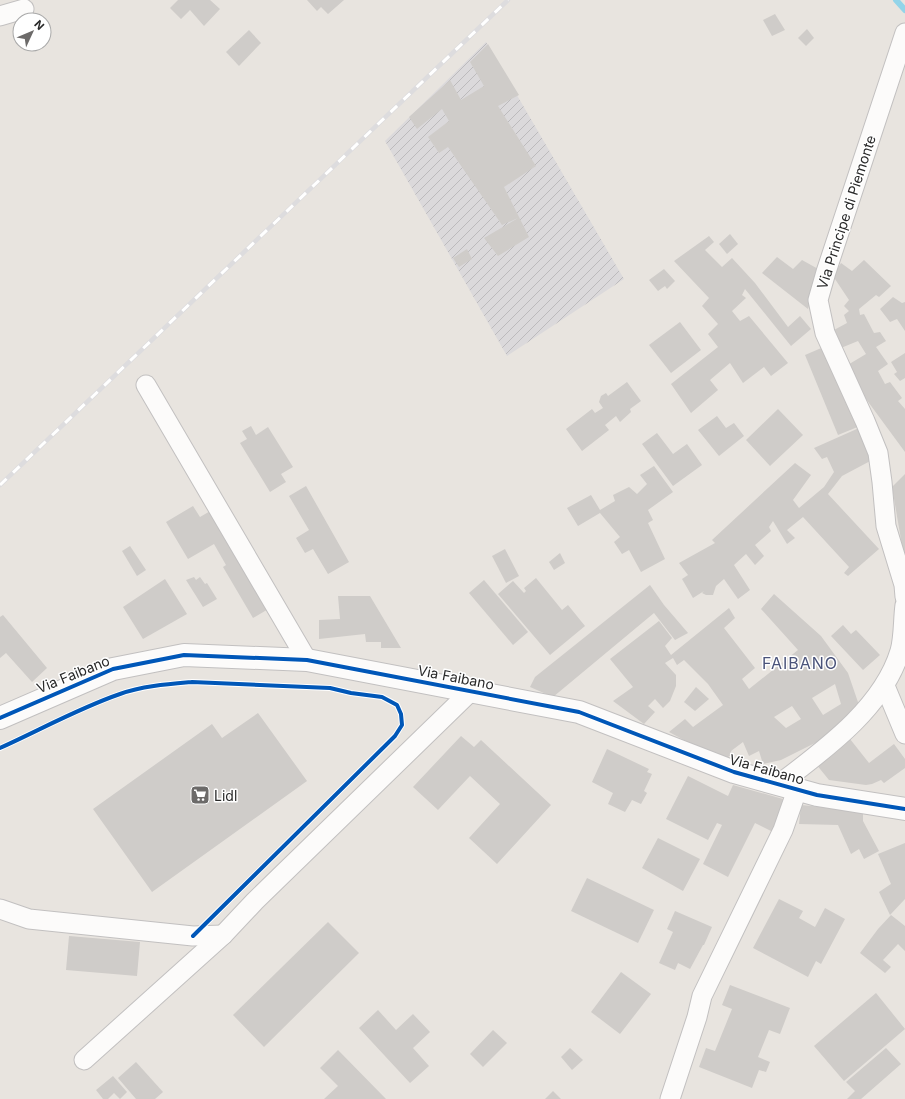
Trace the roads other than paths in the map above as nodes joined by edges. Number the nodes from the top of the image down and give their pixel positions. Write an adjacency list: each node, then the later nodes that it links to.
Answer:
1 (24, 8): 2 (street)
2 (0, 16)
3 (905, 33): 5 (street, Via Principe di Piemonte)
4 (146, 385): 7 (street)
5 (905, 597)
6 (905, 605): 8 (street)
7 (307, 660): 9 (street, Via Faibano); 10 (street, Via Faibano)
8 (885, 686): 11 (street); 12 (street)
9 (471, 691): 12 (street, Via Faibano); 15 (street)
10 (0, 718)
11 (905, 734)
12 (787, 787): 13 (street, Via Faibano); 17 (street)
13 (905, 808)
14 (0, 909): 15 (street)
15 (222, 935): 16 (street)
16 (84, 1060)
17 (670, 1099)

